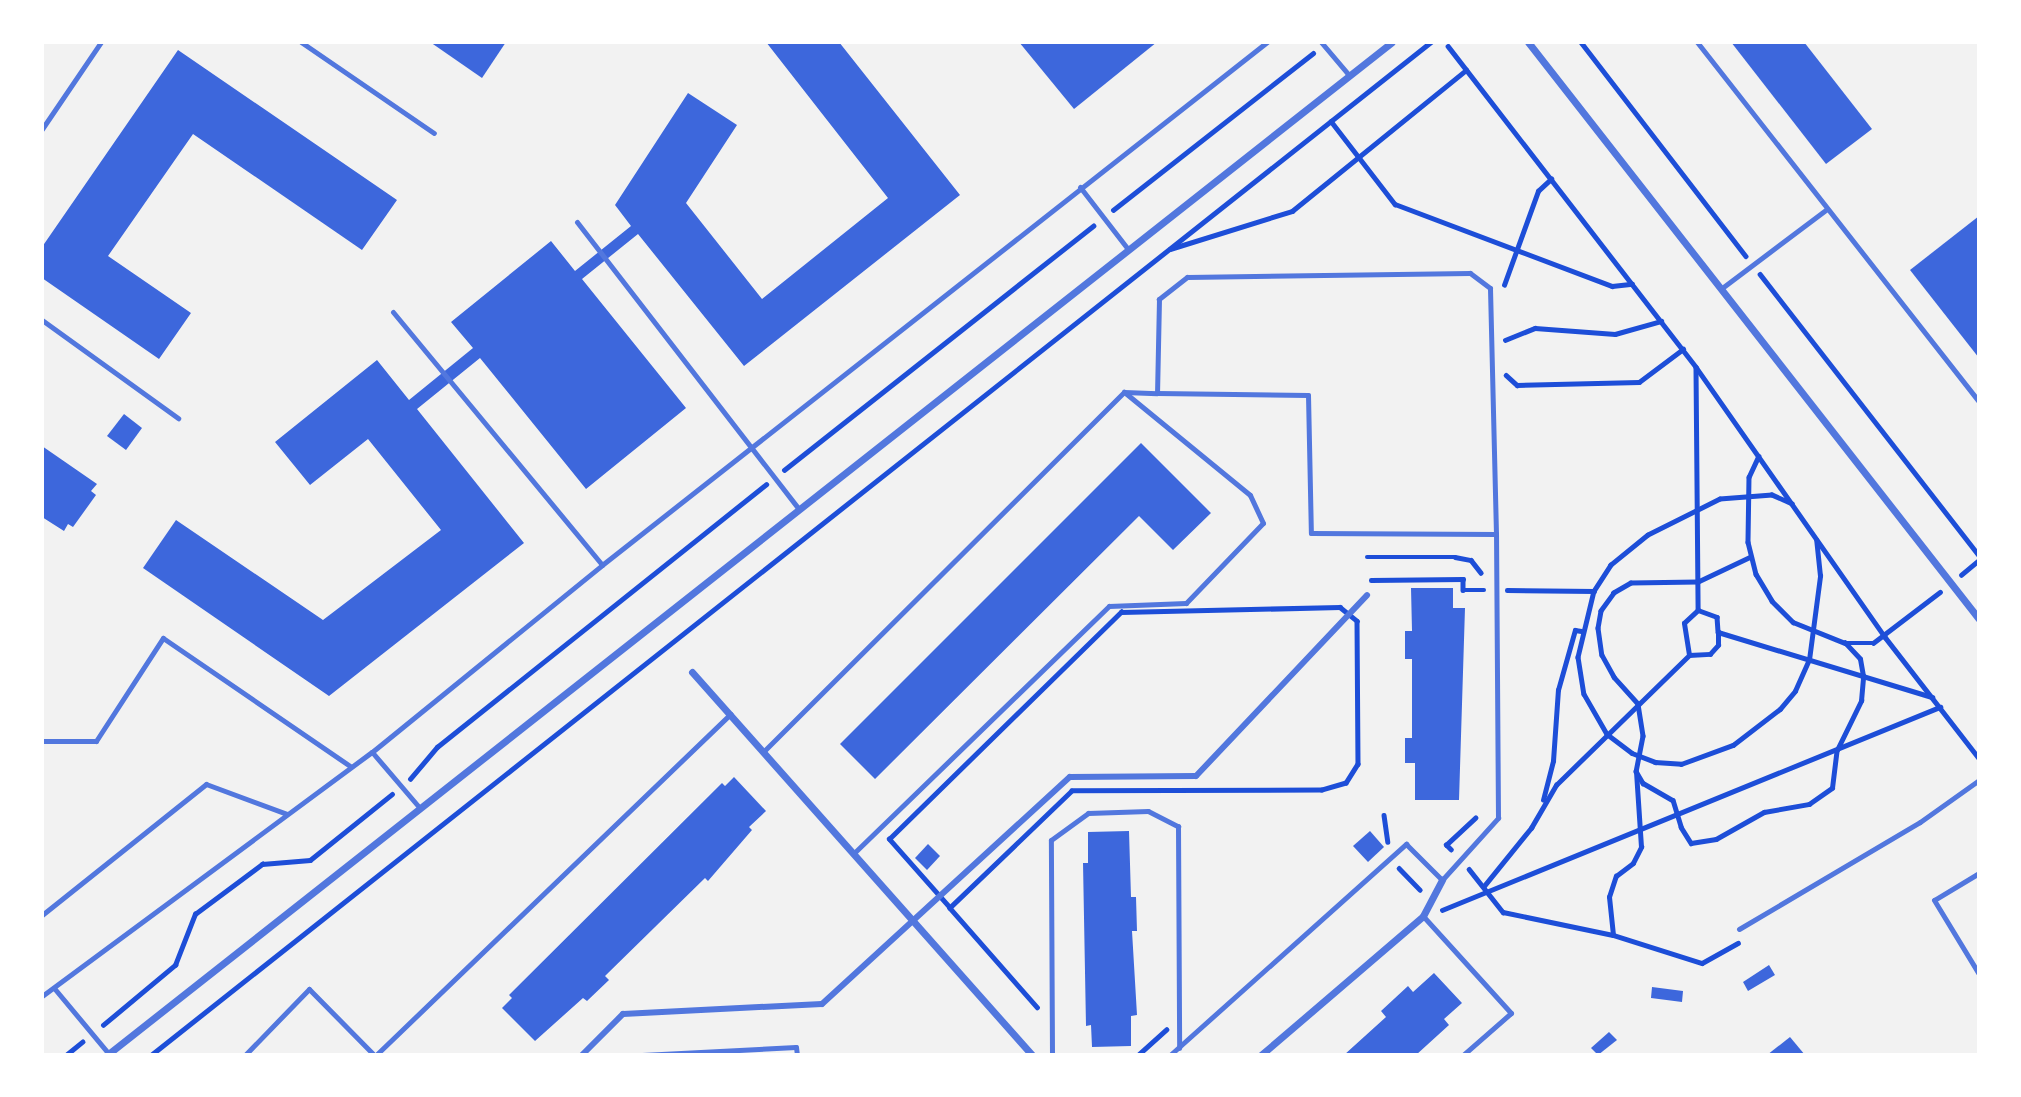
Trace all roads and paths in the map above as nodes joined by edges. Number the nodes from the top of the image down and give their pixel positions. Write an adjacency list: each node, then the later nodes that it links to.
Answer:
1 (101, 42): 14 (lane)
2 (301, 42): 15 (lane)
3 (1266, 42): 18 (lane)
4 (1392, 42): 12 (street)
5 (1430, 42): 13 (path)
6 (1528, 42): 27 (street)
7 (1581, 42): 25 (path)
8 (1697, 42): 19 (lane)
9 (1322, 44): 12 (lane); 20 (path)
10 (1448, 46): 11 (path)
11 (1466, 70): 16 (path); 17 (path)
12 (1349, 75): 22 (street)
13 (1331, 121): 16 (path); 23 (path)
14 (42, 129)
15 (434, 133)
16 (1359, 156): 23 (path); 24 (path)
17 (1551, 179): 24 (path); 26 (path)
18 (1080, 187): 20 (lane); 42 (lane)
19 (1828, 209): 25 (lane); 40 (lane)
20 (1103, 217): 22 (lane); 44 (path)
21 (577, 222): 42 (lane)
22 (1128, 249): 47 (street)
23 (1167, 250): 122 (path)
24 (1517, 250): 26 (path); 28 (path)
25 (1753, 265): 27 (lane); 51 (path)
26 (1632, 284): 31 (path)
27 (1723, 288): 58 (street)
28 (1504, 295)
29 (393, 312): 55 (lane)
30 (42, 320): 41 (lane)
31 (1661, 321): 33 (path); 34 (path)
32 (1505, 329): 33 (path)
33 (1505, 340): 35 (path)
34 (1683, 349): 36 (path); 37 (path)
35 (1506, 352)
36 (1506, 364)
37 (1696, 367): 43 (path); 48 (path)
38 (1124, 392): 39 (lane); 83 (lane); 98 (lane)
39 (1157, 394): 49 (lane); 49 (lane)
40 (1979, 402)
41 (178, 418)
42 (751, 447): 44 (lane); 55 (lane)
43 (1759, 456): 45 (path); 46 (path)
44 (774, 477): 47 (lane); 90 (path)
45 (1748, 495): 46 (path); 48 (path); 53 (path)
46 (1793, 504): 50 (path)
47 (797, 508): 92 (street)
48 (1697, 509): 57 (path); 61 (path)
49 (1496, 534): 60 (lane)
50 (1816, 537): 69 (path); 70 (path)
51 (1979, 555)
52 (1367, 557): 59 (path)
53 (1751, 557): 57 (path); 69 (path)
54 (1979, 560): 58 (path)
55 (602, 565): 84 (lane)
56 (1367, 580): 59 (path)
57 (1698, 582): 64 (path); 77 (path)
58 (1951, 583): 66 (street); 70 (path)
59 (1485, 590): 60 (path); 63 (path)
60 (1496, 590): 61 (path); 100 (lane)
61 (1594, 591): 67 (path)
62 (1367, 595): 65 (street)
63 (1485, 603)
64 (1698, 610): 68 (path); 72 (path)
65 (1350, 612): 105 (street); 105 (path); 107 (path)
66 (1979, 619)
67 (1581, 631): 80 (path); 91 (path)
68 (1718, 632): 72 (path); 73 (path)
69 (1814, 633): 71 (path); 73 (path)
70 (1885, 637): 71 (path); 76 (path)
71 (1845, 643): 75 (path)
72 (1689, 654): 77 (path)
73 (1810, 660): 75 (path); 85 (path)
74 (692, 671): 79 (street)
75 (1863, 676): 76 (path); 82 (path)
76 (1933, 698): 78 (path)
77 (1639, 704): 80 (path); 85 (path)
78 (1940, 708): 82 (path); 86 (path)
79 (730, 714): 83 (street); 124 (lane)
80 (1607, 734): 85 (path); 91 (path)
81 (42, 741): 87 (lane)
82 (1837, 750): 96 (path); 96 (path)
83 (764, 751): 98 (street)
84 (372, 752): 87 (lane); 90 (lane)
85 (1637, 754): 88 (path)
86 (1979, 758)
87 (350, 766): 93 (lane)
88 (1636, 771): 96 (path); 97 (path)
89 (1979, 780): 111 (lane)
90 (401, 786): 92 (lane); 118 (path)
91 (1542, 806): 103 (path)
92 (419, 807): 120 (street)
93 (287, 814): 108 (lane); 114 (lane)
94 (1384, 814): 99 (path)
95 (1480, 814): 100 (path)
96 (1678, 815): 97 (path)
97 (1640, 831): 104 (path); 112 (path)
98 (854, 853): 110 (street)
99 (1390, 858): 102 (lane); 106 (path); 119 (lane)
100 (1461, 860): 102 (lane); 103 (path)
101 (1979, 873): 113 (lane)
102 (1442, 880): 106 (street)
103 (1484, 886): 104 (path)
104 (1490, 893): 106 (path); 112 (path)
105 (941, 897): 107 (path); 110 (street)
106 (1431, 901): 109 (street)
107 (950, 908): 116 (path)
108 (42, 915)
109 (1423, 916): 132 (street); 133 (lane)
110 (914, 923): 125 (street); 128 (street)
111 (1739, 929): 112 (path)
112 (1613, 935)
113 (1979, 974)
114 (54, 988): 115 (lane); 118 (lane)
115 (42, 996)
116 (1040, 1016)
117 (1179, 1018): 119 (lane); 129 (lane); 130 (path)
118 (92, 1034): 120 (lane); 121 (path)
119 (1179, 1048): 131 (lane)
120 (108, 1054)
121 (66, 1055)
122 (151, 1055)
123 (245, 1055): 124 (lane)
124 (375, 1055)
125 (582, 1055)
126 (642, 1055): 127 (lane)
127 (797, 1055)
128 (1032, 1055)
129 (1052, 1055)
130 (1138, 1055)
131 (1170, 1055)
132 (1261, 1055)
133 (1463, 1055)

